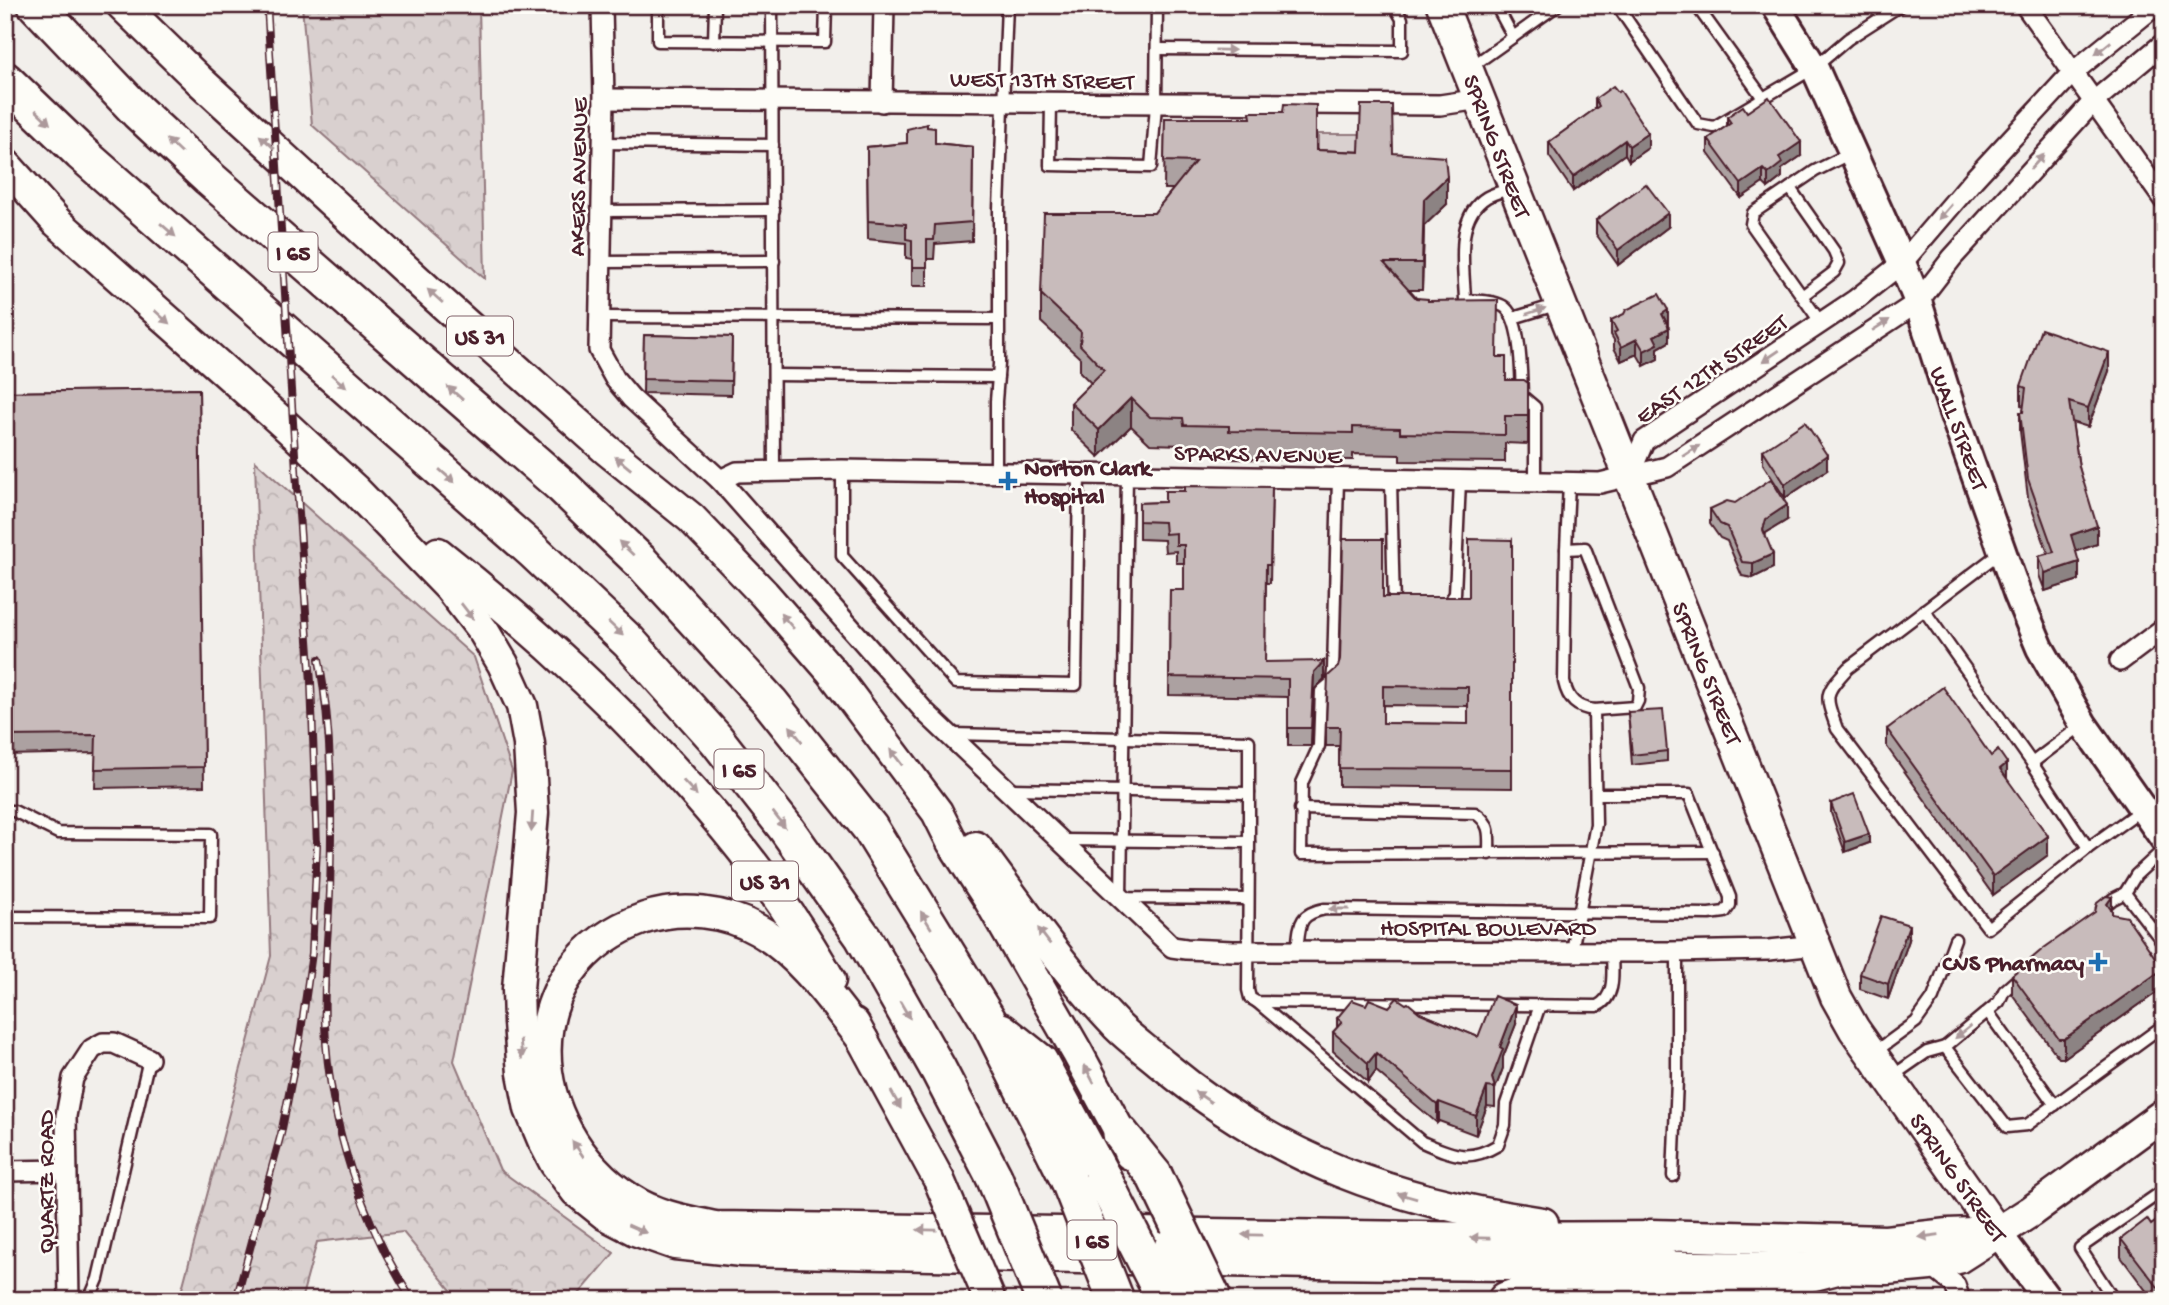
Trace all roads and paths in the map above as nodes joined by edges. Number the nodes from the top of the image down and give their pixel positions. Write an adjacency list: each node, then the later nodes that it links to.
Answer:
1 (36, 5): 123 (highway, I 65, one-way to 1)
2 (122, 5): 94 (main road, US 31, one-way to 2)
3 (602, 5): 31 (street, AKERS AVENUE)
4 (658, 5): 22 (lane)
5 (715, 5): 22 (lane)
6 (772, 5): 23 (lane)
7 (826, 5): 23 (lane)
8 (884, 5): 34 (street)
9 (1007, 5): 35 (lane)
10 (1157, 5): 25 (lane)
11 (1394, 5): 25 (lane, one-way to 11)
12 (1442, 5): 27 (main road, SPRING STREET)
13 (1496, 5): 21 (lane)
14 (1558, 5): 21 (lane)
15 (1617, 5): 30 (lane)
16 (1696, 5): 30 (lane)
17 (1775, 5): 26 (street, WALL STREET)
18 (1901, 5): 26 (lane)
19 (2025, 5): 28 (street)
20 (2156, 5): 28 (street, EAST 12TH STREET, one-way to 28)
21 (1513, 37): 27 (lane)
22 (715, 42): 23 (lane)
23 (773, 43): 32 (lane)
24 (2164, 43): 36 (street)
25 (1157, 49): 38 (lane)
26 (1814, 68): 30 (lane); 41 (street, WALL STREET)
27 (1468, 69): 33 (main road, SPRING STREET)
28 (2072, 73): 36 (street); 52 (street, EAST 12TH STREET, one-way to 52)
29 (5, 80): 145 (highway, I 65, one-way to 145, bridge)
30 (1763, 98)
31 (604, 99): 32 (street, WEST 13TH STREET); 39 (street, AKERS AVENUE)
32 (773, 99): 34 (street, WEST 13TH STREET); 40 (lane)
33 (1480, 99): 38 (street, WEST 13TH STREET); 43 (main road, SPRING STREET)
34 (882, 102): 35 (street, WEST 13TH STREET)
35 (1002, 102): 37 (street, WEST 13TH STREET); 59 (lane)
36 (2094, 102): 46 (street); 54 (street, one-way to 36)
37 (1051, 103): 38 (street, WEST 13TH STREET); 38 (lane)
38 (1156, 105)
39 (603, 143): 40 (lane); 48 (street, AKERS AVENUE)
40 (774, 145): 47 (lane)
41 (1853, 152): 44 (lane); 52 (street, WALL STREET)
42 (5, 164): 49 (main road, US 31)
43 (1513, 188): 55 (main road, SPRING STREET); 58 (lane)
44 (1790, 188): 53 (lane); 53 (lane)
45 (5, 190): 49 (main road)
46 (2164, 200)
47 (774, 210): 48 (lane); 50 (lane)
48 (602, 211): 51 (street, AKERS AVENUE)
49 (57, 222): 75 (main road, US 31, one-way to 75)
50 (774, 261): 51 (lane); 57 (lane)
51 (601, 262): 56 (street, AKERS AVENUE)
52 (1902, 263): 54 (street, WALL STREET); 60 (street, EAST 12TH STREET)
53 (1802, 296): 60 (lane)
54 (1918, 302): 68 (street, one-way to 54); 77 (street, WALL STREET)
55 (1559, 303): 58 (lane, one-way to 55); 68 (main road, SPRING STREET)
56 (600, 317): 57 (lane); 70 (street, AKERS AVENUE)
57 (774, 318): 59 (lane); 61 (lane)
58 (1513, 318): 73 (lane)
59 (999, 319): 62 (lane)
60 (1821, 323): 68 (street, EAST 12TH STREET, one-way to 68)
61 (774, 375): 62 (lane); 63 (lane)
62 (998, 377): 65 (lane)
63 (774, 470): 64 (street, SPARKS AVENUE); 70 (street, SPARKS AVENUE)
64 (842, 470): 65 (street, SPARKS AVENUE); 66 (lane)
65 (996, 471): 66 (street, SPARKS AVENUE)
66 (1079, 474): 67 (street, SPARKS AVENUE)
67 (1127, 475): 69 (street, SPARKS AVENUE); 86 (lane)
68 (1629, 476): 74 (street, SPARKS AVENUE); 113 (main road, SPRING STREET)
69 (1338, 479): 71 (street, SPARKS AVENUE); 92 (lane)
70 (720, 480): 85 (street)
71 (1391, 480): 72 (street, SPARKS AVENUE); 79 (lane)
72 (1460, 481): 73 (street, SPARKS AVENUE); 78 (lane)
73 (1535, 482): 74 (street, SPARKS AVENUE)
74 (1569, 483): 76 (lane)
75 (354, 489): 125 (main road, US 31, one-way to 125); 141 (main road, one-way to 141)
76 (1566, 549): 83 (lane); 83 (lane)
77 (2003, 551): 80 (lane); 84 (street, WALL STREET)
78 (1433, 606)
79 (1406, 607)
80 (1924, 610): 87 (lane); 99 (lane)
81 (2164, 628): 82 (street)
82 (2120, 661)
83 (1594, 710): 91 (lane)
84 (2083, 724): 87 (lane); 95 (street, WALL STREET)
85 (948, 734): 86 (lane); 88 (street)
86 (1123, 738): 89 (lane); 90 (lane)
87 (2032, 763): 99 (lane)
88 (1005, 789): 89 (lane); 96 (street)
89 (1122, 790): 90 (lane); 97 (lane)
90 (1249, 793): 98 (lane)
91 (1598, 794): 100 (lane); 102 (lane)
92 (1300, 810): 101 (lane); 101 (lane)
93 (5, 811): 108 (lane)
94 (937, 812): 132 (main road, US 31, one-way to 94); 139 (main road, one-way to 94)
95 (2158, 830): 99 (lane); 103 (lane)
96 (1059, 840): 97 (lane); 104 (street)
97 (1121, 841): 98 (lane); 104 (lane)
98 (1249, 842): 105 (lane)
99 (2088, 848)
100 (1713, 852): 102 (lane); 106 (lane)
101 (1489, 854): 102 (lane)
102 (1591, 854): 106 (lane)
103 (2125, 893): 107 (lane); 110 (lane)
104 (1121, 898): 105 (lane); 114 (street, HOSPITAL BOULEVARD)
105 (1248, 900): 114 (lane)
106 (1578, 911): 115 (lane, one-way to 115); 116 (lane)
107 (2093, 915)
108 (5, 917)
109 (2137, 924): 110 (lane)
110 (2149, 925): 112 (lane)
111 (1955, 939): 127 (lane)
112 (2164, 944)
113 (1816, 946): 118 (street, HOSPITAL BOULEVARD); 127 (main road, SPRING STREET)
114 (1247, 951): 115 (street, HOSPITAL BOULEVARD); 120 (lane)
115 (1297, 951): 116 (street, HOSPITAL BOULEVARD)
116 (1572, 951): 117 (street, HOSPITAL BOULEVARD)
117 (1612, 951): 118 (street, HOSPITAL BOULEVARD); 121 (lane)
118 (1677, 952): 135 (lane)
119 (2025, 973): 122 (lane)
120 (1257, 1002): 121 (lane); 121 (lane)
121 (1540, 1005)
122 (1988, 1012): 126 (lane, one-way to 126); 130 (lane)
123 (988, 1020): 146 (highway, I 65, bridge); 147 (highway, bridge)
124 (2164, 1025): 130 (lane)
125 (863, 1040): 139 (main road, one-way to 125); 144 (main road, US 31, one-way to 144, bridge)
126 (1945, 1047): 129 (lane); 130 (lane)
127 (1872, 1054): 129 (main road, SPRING STREET)
128 (149, 1059): 133 (street, QUARTZ ROAD); 143 (lane)
129 (1889, 1079): 138 (main road, SPRING STREET)
130 (2055, 1105)
131 (2164, 1114): 138 (main road)
132 (1121, 1134): 136 (highway)
133 (66, 1170): 134 (street); 142 (street, QUARTZ ROAD)
134 (5, 1171)
135 (1673, 1176)
136 (1147, 1178): 148 (main road, bridge); 149 (highway, bridge)
137 (2164, 1190): 153 (lane)
138 (1997, 1232): 139 (main road, one-way to 139); 140 (main road); 152 (street, SPRING STREET)
139 (1671, 1237)
140 (1930, 1265): 141 (main road); 151 (street)
141 (1835, 1267): 150 (highway)
142 (69, 1300)
143 (89, 1300)
144 (990, 1300)
145 (1044, 1300)
146 (1115, 1300)
147 (1165, 1300)
148 (1194, 1300)
149 (1214, 1300)
150 (1506, 1300)
151 (1961, 1300)
152 (2048, 1300)
153 (2114, 1300)

